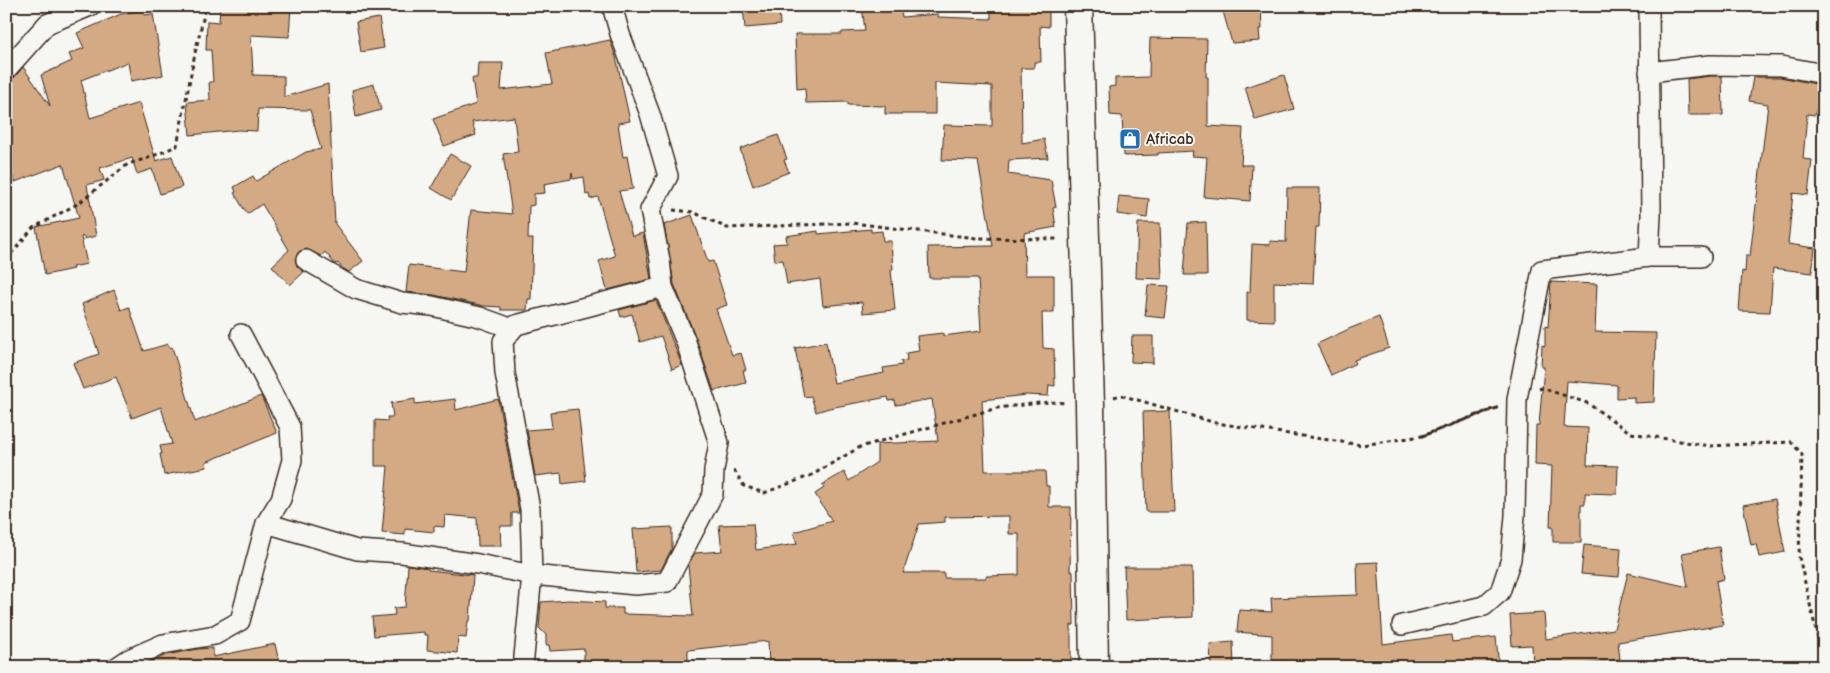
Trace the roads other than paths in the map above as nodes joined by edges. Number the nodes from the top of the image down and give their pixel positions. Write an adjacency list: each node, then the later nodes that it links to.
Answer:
1 (90, 6): 5 (street)
2 (612, 6): 11 (street)
3 (1078, 6): 19 (main road)
4 (1649, 6): 6 (street)
5 (6, 70)
6 (1649, 72): 7 (street); 8 (street)
7 (1824, 74)
8 (1648, 257): 9 (street); 16 (street)
9 (1701, 257)
10 (306, 260): 12 (street)
11 (663, 287): 12 (street); 15 (street)
12 (513, 329): 15 (street)
13 (241, 334): 14 (street)
14 (266, 523): 15 (street); 17 (street)
15 (532, 575): 18 (street)
16 (1402, 625)
17 (117, 667)
18 (523, 667)
19 (1094, 667)

